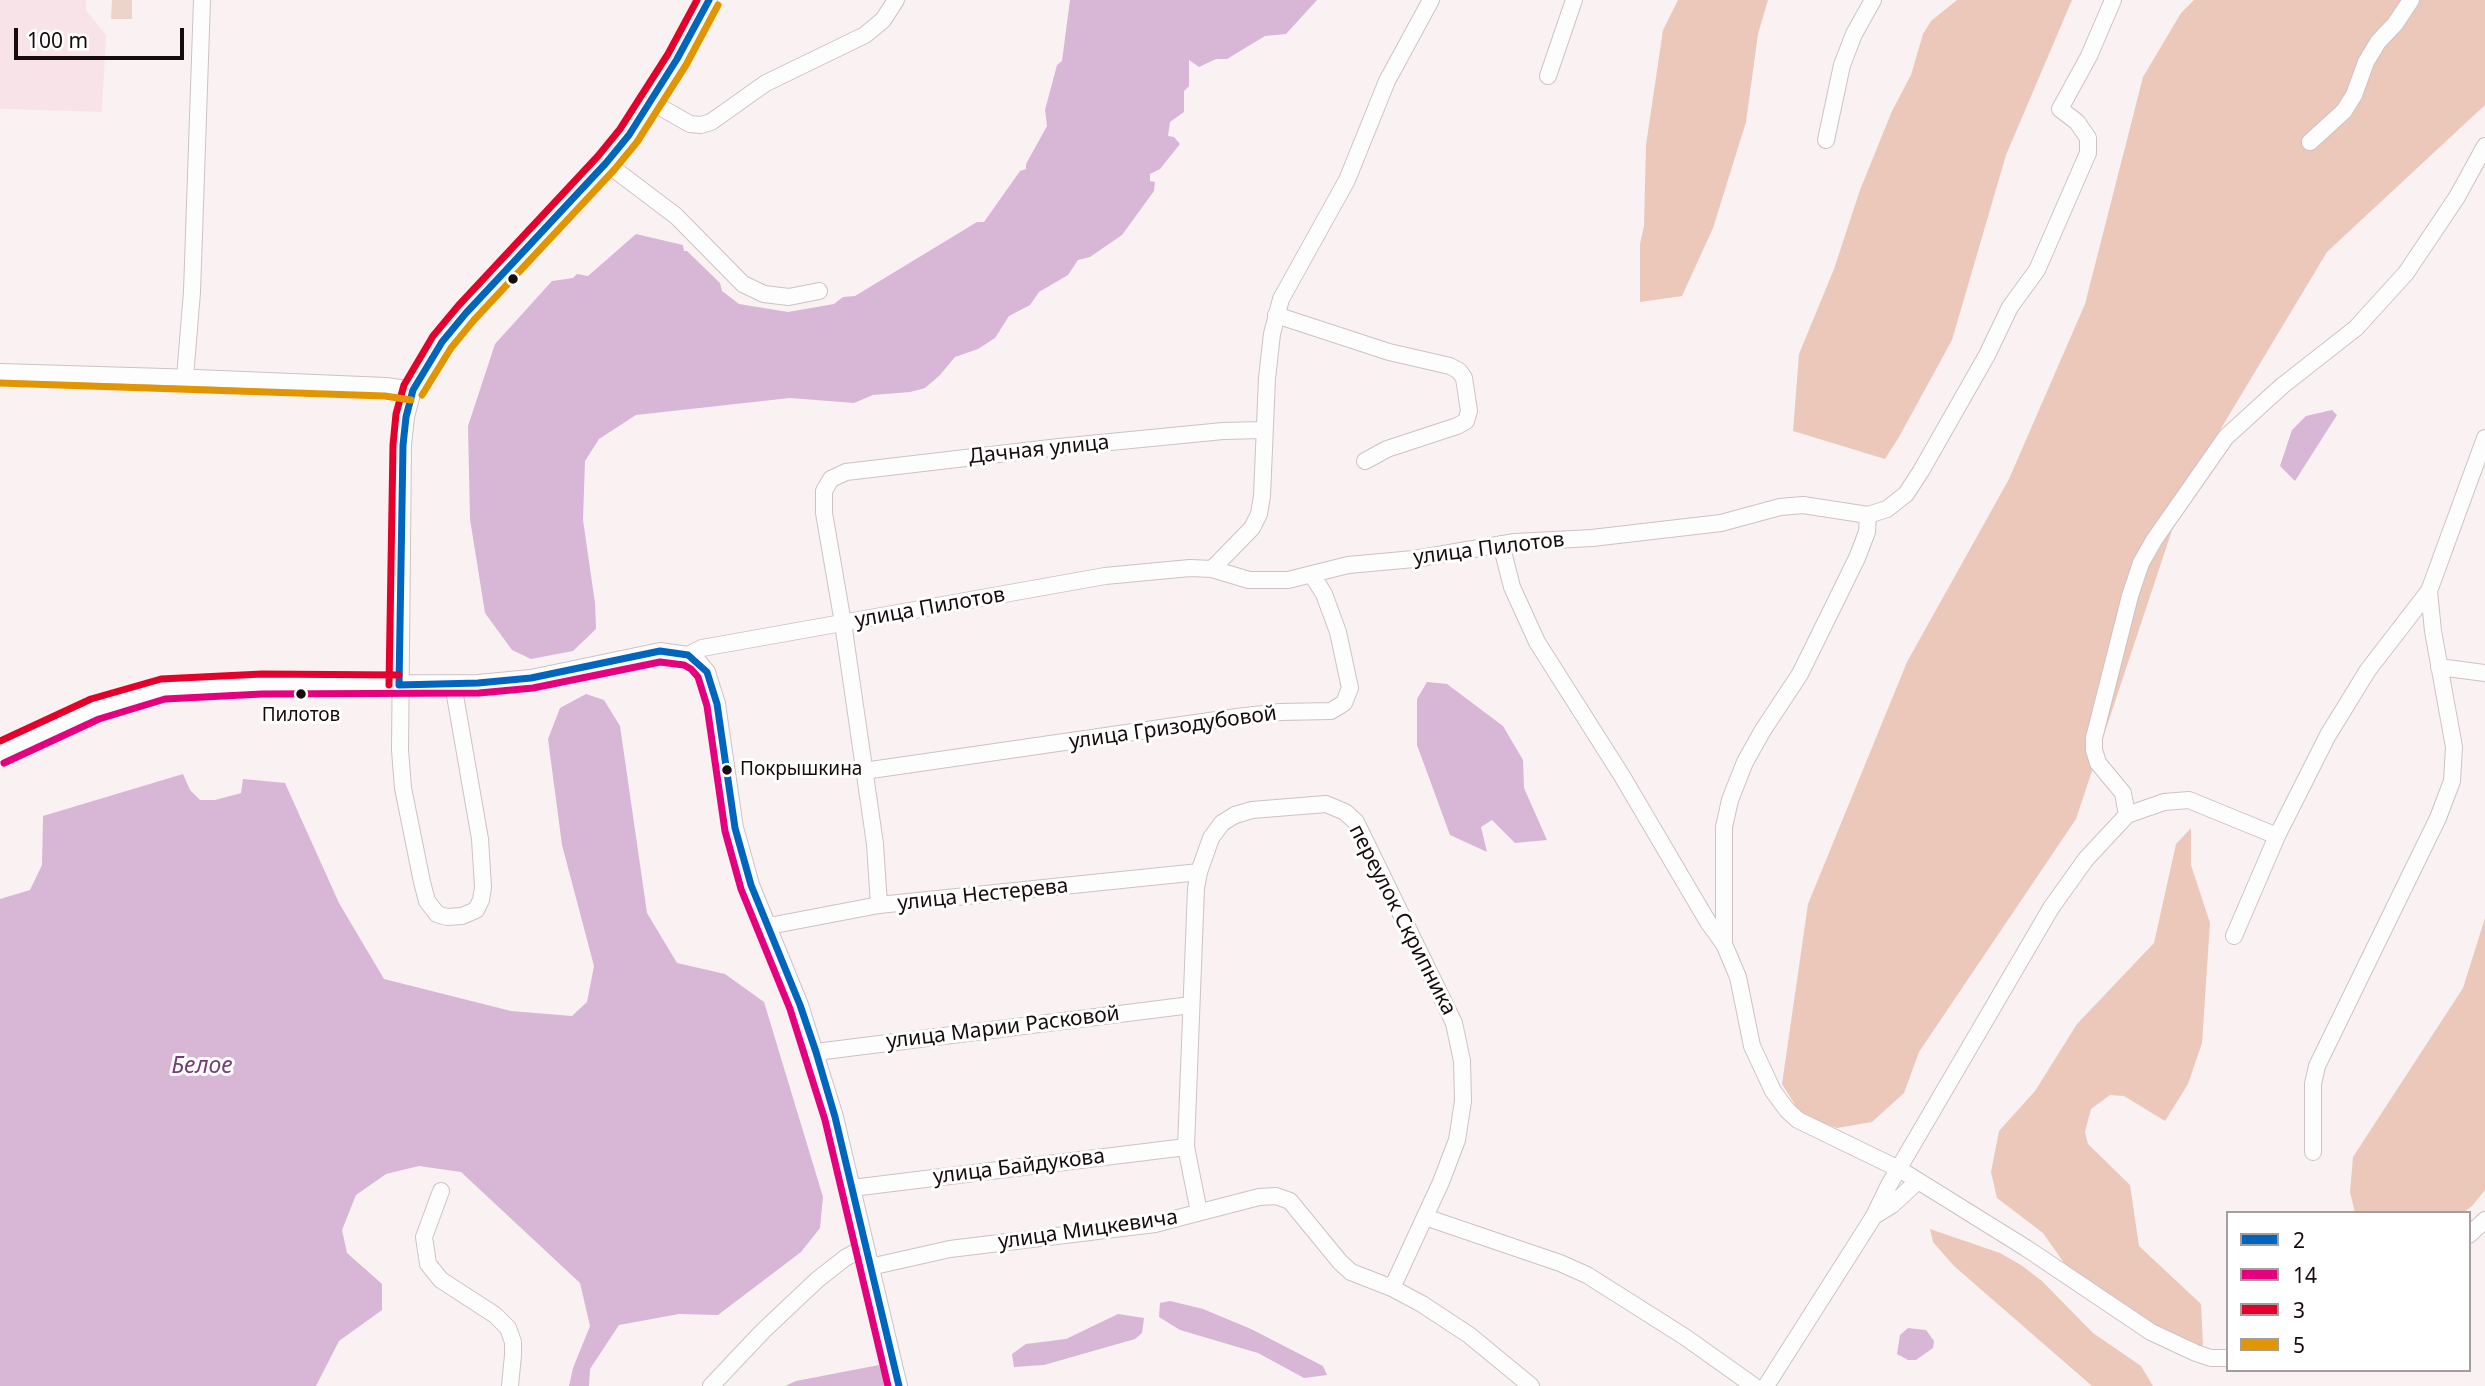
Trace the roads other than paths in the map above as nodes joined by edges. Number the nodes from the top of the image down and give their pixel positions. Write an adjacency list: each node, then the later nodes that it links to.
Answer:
1 (202, 0): 18 (street)
2 (709, 0): 10 (street)
3 (895, 0): 10 (street)
4 (1431, 0): 16 (street)
5 (1574, 0): 9 (street)
6 (1873, 0): 11 (street)
7 (2113, 0): 23 (street)
8 (2411, 0): 12 (street)
9 (1548, 76)
10 (651, 102): 14 (street)
11 (1826, 140)
12 (2310, 142)
13 (2485, 146): 36 (street)
14 (606, 163): 15 (street); 19 (street)
15 (819, 291)
16 (1276, 315): 20 (street); 22 (street)
17 (0, 372): 18 (street)
18 (185, 377): 19 (street)
19 (413, 390): 33 (street)
20 (1263, 430): 25 (street); 28 (street, Дачная улица)
21 (2485, 438): 27 (street)
22 (1364, 461)
23 (1868, 515): 24 (street, улица Пилотов); 42 (street)
24 (1500, 544): 26 (street, улица Пилотов); 42 (street)
25 (1212, 569): 26 (street, улица Пилотов); 28 (street, улица Пилотов)
26 (1312, 575): 35 (street, улица Гризодубовой)
27 (2430, 591): 30 (street); 37 (street)
28 (843, 623): 29 (street, улица Пилотов); 35 (street)
29 (688, 654): 32 (street, улица Пилотов); 40 (street)
30 (2439, 667): 31 (street); 46 (street)
31 (2485, 673)
32 (453, 684): 33 (street, улица Пилотов); 33 (street)
33 (399, 685): 34 (street, улица Пилотов)
34 (0, 753)
35 (864, 771): 39 (street)
36 (2127, 815): 37 (street); 47 (street)
37 (2277, 836): 41 (street)
38 (1199, 872): 39 (street, улица Нестерева); 43 (street, переулок Скрипника); 53 (street, переулок Скрипника)
39 (879, 905): 40 (street, улица Нестерева)
40 (769, 926): 44 (street)
41 (2234, 936)
42 (1724, 944): 47 (street)
43 (1191, 1005): 44 (street, улица Марии Расковой); 45 (street, переулок Скрипника)
44 (816, 1052): 49 (street)
45 (1186, 1147): 49 (street, улица Байдукова); 51 (street, переулок Скрипника)
46 (2313, 1152)
47 (1899, 1169): 48 (street); 52 (street)
48 (1918, 1181): 52 (street); 59 (street)
49 (852, 1188): 56 (street)
50 (440, 1191): 60 (street)
51 (1199, 1212): 57 (street, улица Мицкевича); 58 (street, улица Мицкевича)
52 (1874, 1216): 65 (street)
53 (1425, 1217): 58 (street, переулок Скрипника); 64 (street)
54 (2485, 1220): 55 (street)
55 (2471, 1233)
56 (865, 1247): 57 (street); 61 (street)
57 (870, 1267): 62 (street)
58 (1392, 1288): 63 (street, улица Мицкевича)
59 (2226, 1359)
60 (510, 1386)
61 (711, 1386)
62 (899, 1386)
63 (1531, 1386)
64 (1754, 1386)
65 (1766, 1386)

